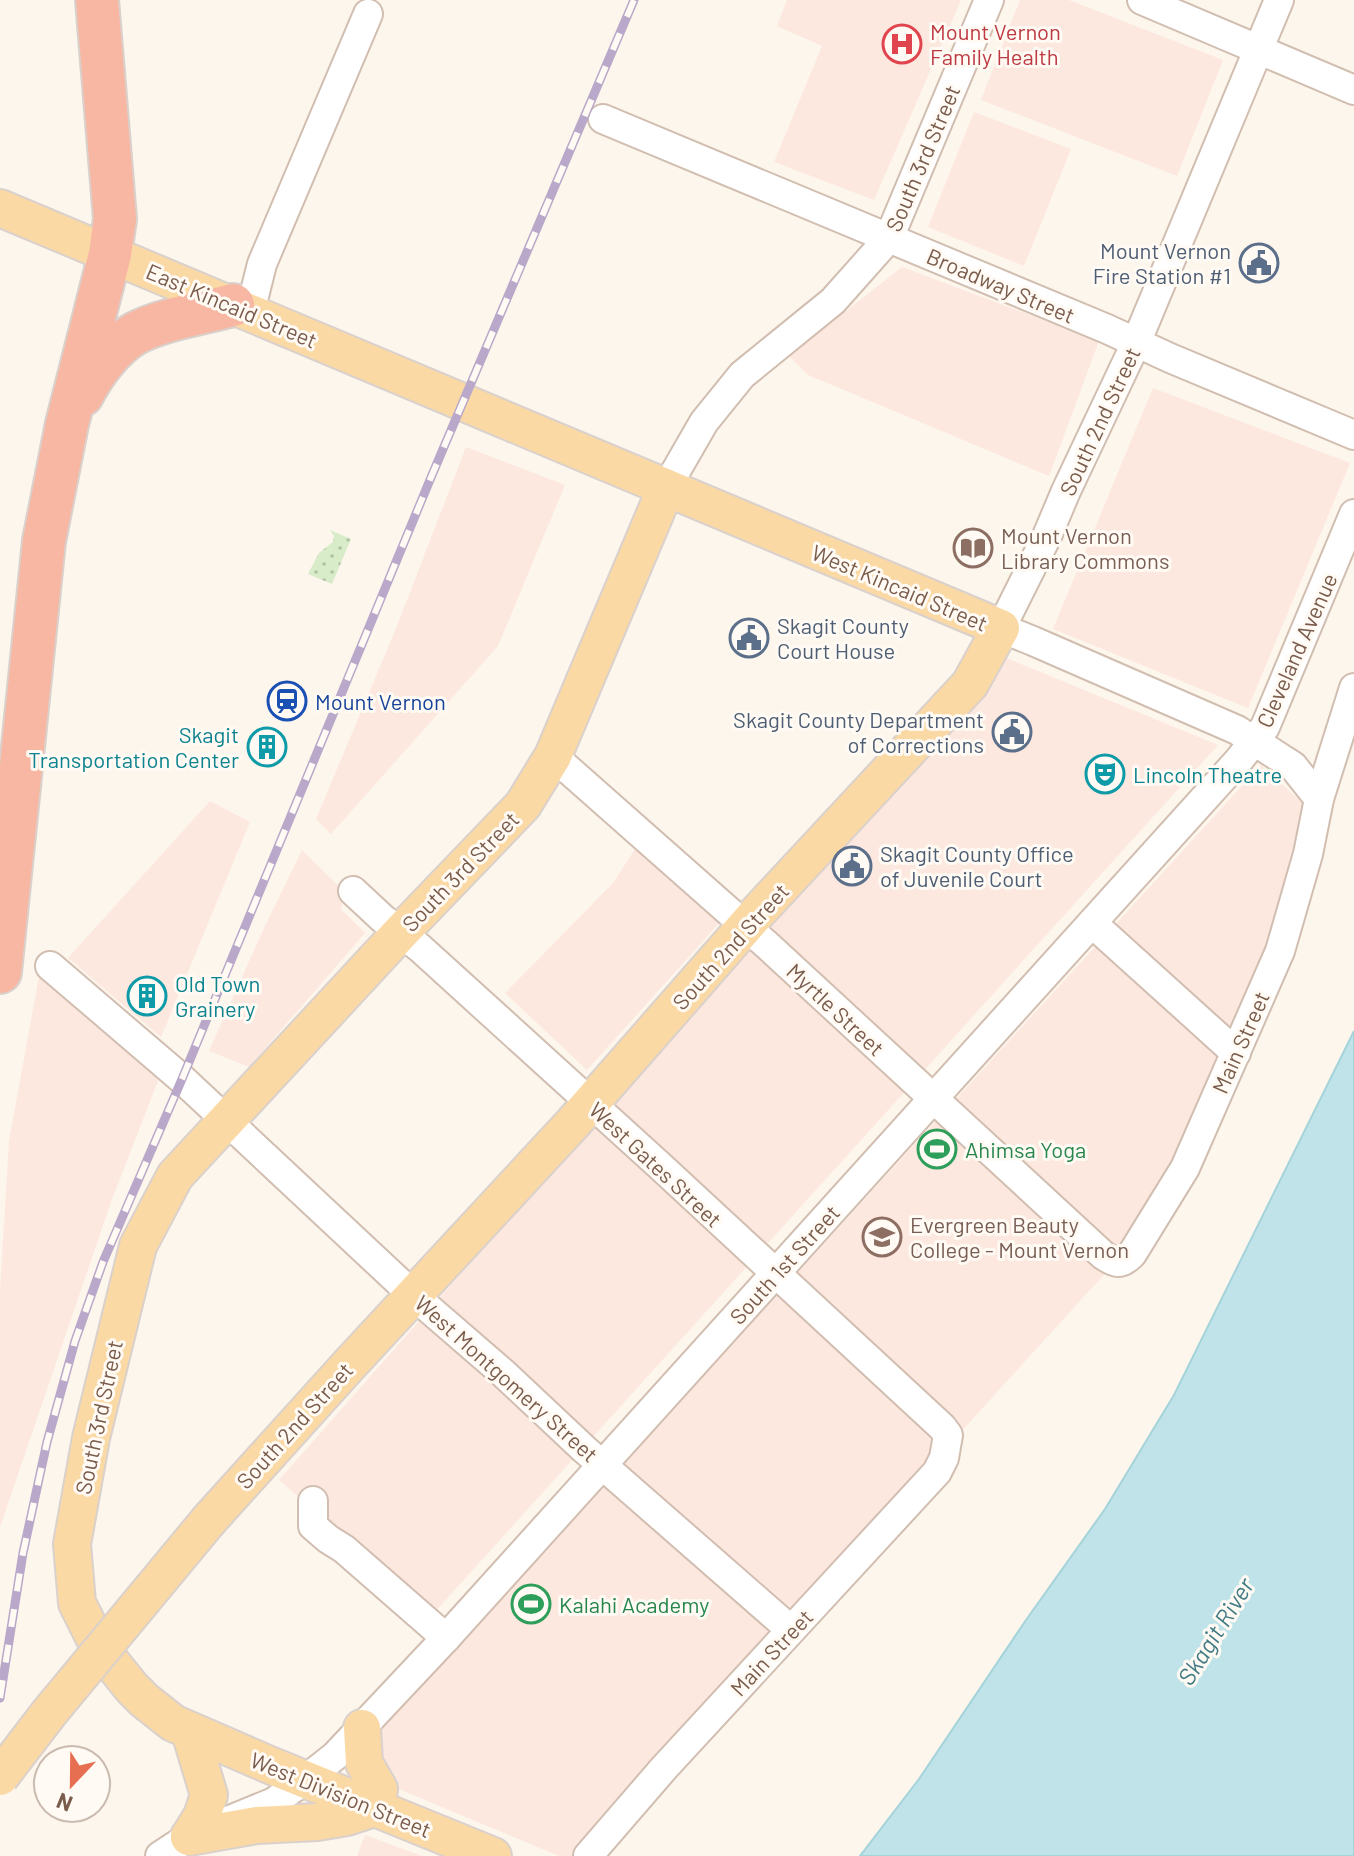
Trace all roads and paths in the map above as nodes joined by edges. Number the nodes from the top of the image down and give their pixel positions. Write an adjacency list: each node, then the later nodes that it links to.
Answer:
1 (97, 0): 11 (highway)
2 (989, 0): 10 (street, South 3rd Street)
3 (1142, 0): 6 (street)
4 (1279, 0): 6 (street, South 2nd Street)
5 (368, 14): 12 (street)
6 (1258, 49): 7 (street); 13 (street, South 2nd Street)
7 (1354, 90)
8 (603, 119): 10 (street, Broadway Street)
9 (0, 208): 11 (main road, East Kincaid Street)
10 (889, 238): 13 (street, Broadway Street); 17 (street, South 3rd Street)
11 (110, 254): 12 (main road, East Kincaid Street); 15 (highway)
12 (242, 308): 14 (main road, East Kincaid Street); 15 (highway)
13 (1136, 343): 16 (street, Broadway Street); 19 (street, South 2nd Street)
14 (463, 403): 17 (main road, West Kincaid Street)
15 (67, 424): 29 (highway)
16 (1354, 435)
17 (666, 488): 19 (main road, West Kincaid Street); 22 (main road, South 3rd Street)
18 (1354, 514): 21 (street, Cleveland Avenue)
19 (1001, 628): 21 (street, West Kincaid Street); 26 (main road, South 2nd Street)
20 (1354, 688): 23 (street)
21 (1254, 741): 23 (street, West Kincaid Street); 25 (street, South 1st Street)
22 (553, 756): 26 (street, Myrtle Street); 27 (main road, South 3rd Street)
23 (1319, 799): 30 (street, Main Street)
24 (353, 891): 27 (street, West Gates Street)
25 (1092, 923): 30 (street); 31 (street, South 1st Street)
26 (746, 927): 31 (street, Myrtle Street); 32 (main road, South 2nd Street)
27 (401, 932): 32 (street, West Gates Street); 33 (main road, South 3rd Street)
28 (50, 966): 33 (street, West Montgomery Street)
29 (0, 972)
30 (1236, 1053): 34 (street, Main Street)
31 (933, 1099): 34 (street, Myrtle Street); 35 (street, South 1st Street)
32 (590, 1103): 35 (street, West Gates Street); 36 (main road, South 2nd Street)
33 (228, 1121): 36 (street, West Montgomery Street); 43 (main road, South 3rd Street)
34 (1118, 1263)
35 (775, 1274): 37 (street, West Gates Street); 38 (street, South 1st Street)
36 (413, 1295): 38 (street, West Montgomery Street); 44 (main road, South 2nd Street, bridge)
37 (947, 1444): 40 (street, Main Street)
38 (603, 1465): 40 (street, West Montgomery Street); 41 (street, South 1st Street)
39 (313, 1501): 41 (street)
40 (791, 1630): 49 (street, Main Street)
41 (446, 1638): 42 (street, South 1st Street)
42 (362, 1728): 45 (street, South 1st Street); 46 (main road)
43 (190, 1732): 45 (main road, West Division Street); 47 (main road)
44 (0, 1777)
45 (306, 1779): 46 (main road, West Division Street); 47 (street, South 1st Street)
46 (377, 1807): 47 (main road); 48 (main road, West Division Street)
47 (174, 1847)
48 (493, 1856)
49 (588, 1856)

